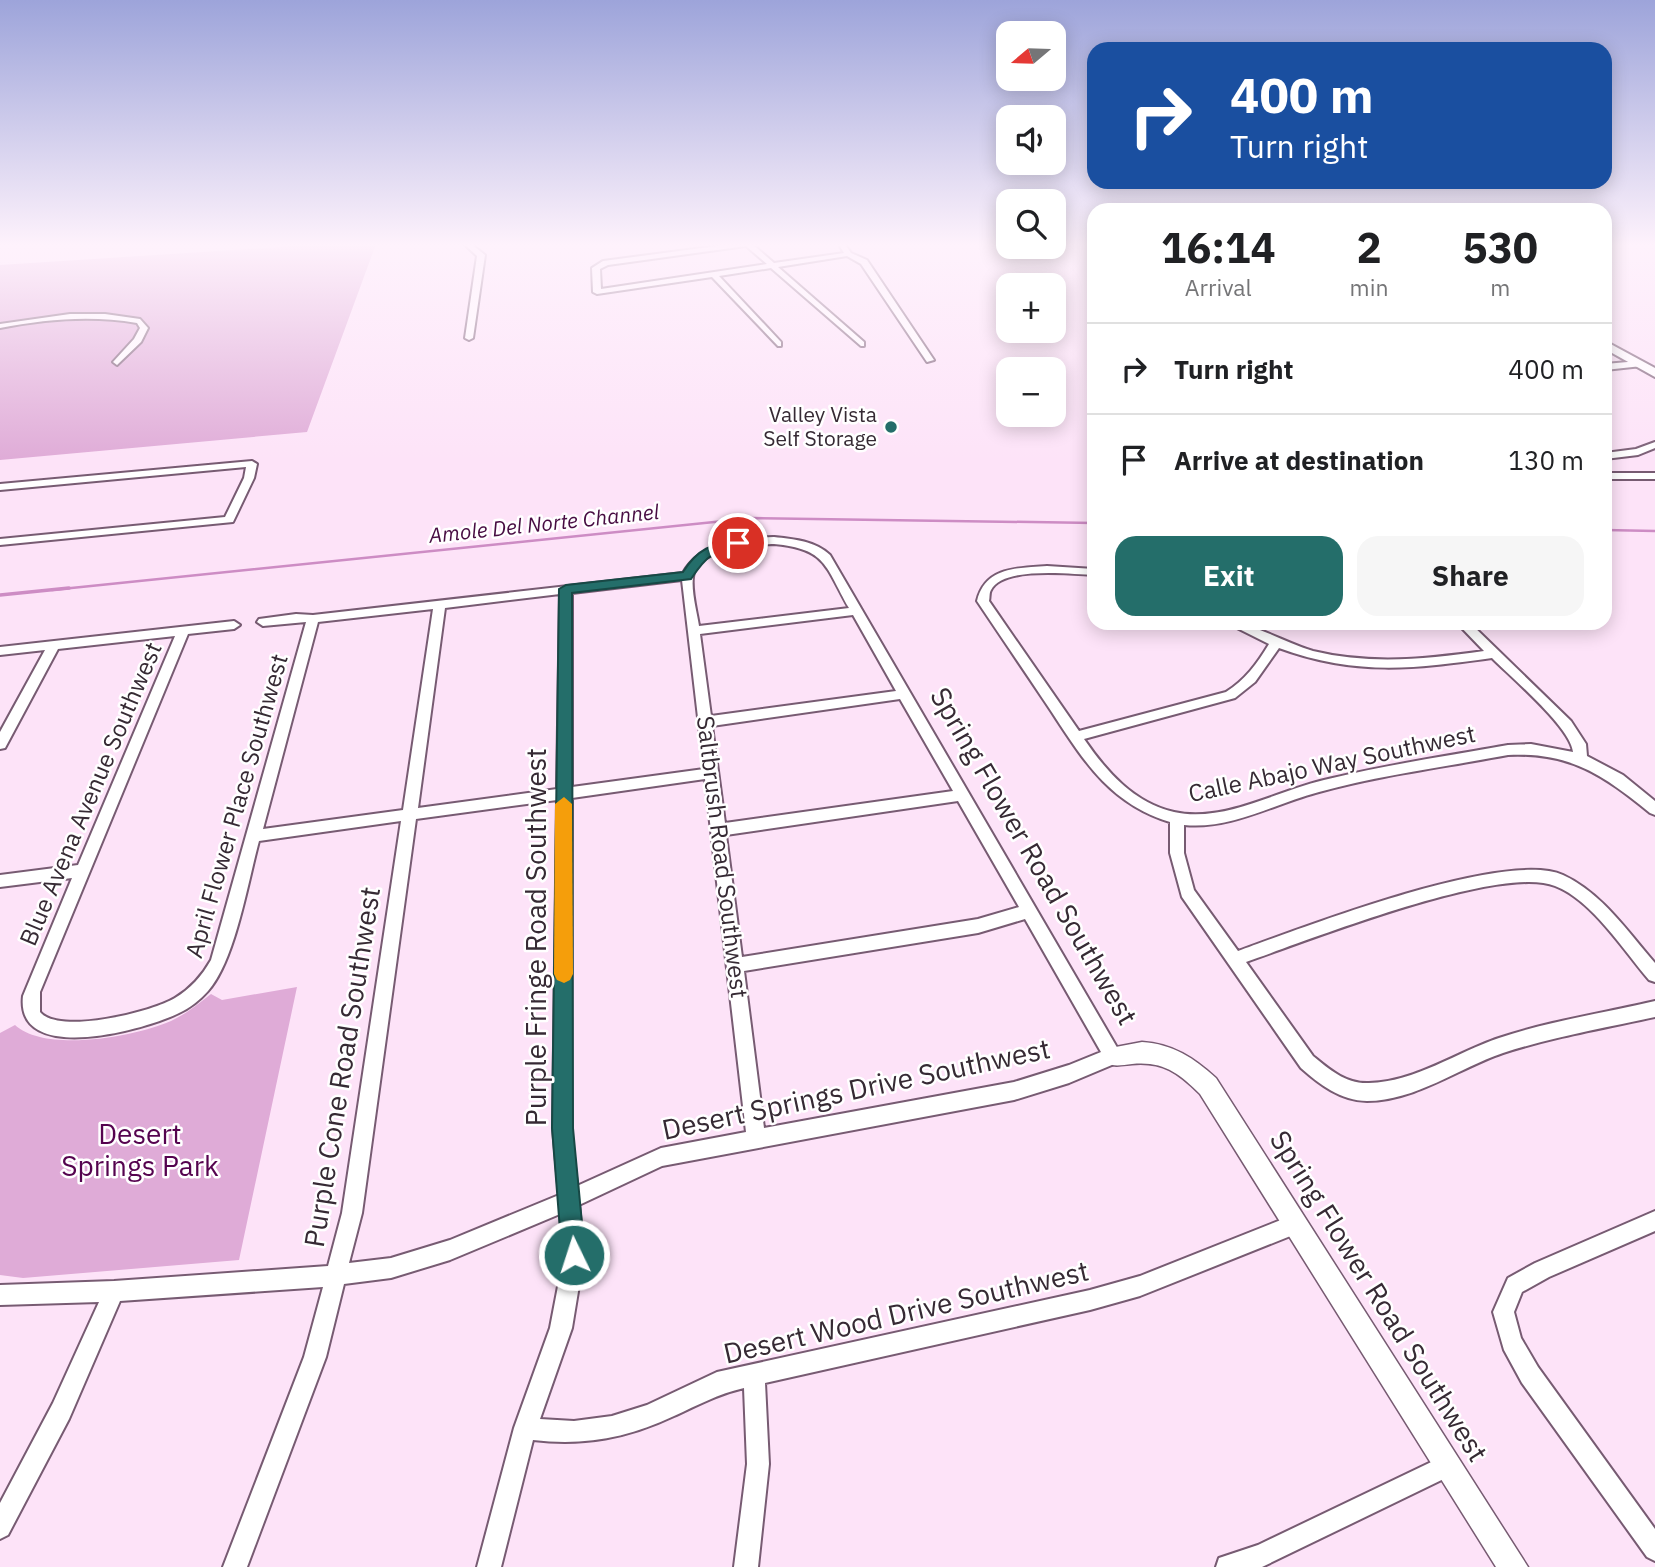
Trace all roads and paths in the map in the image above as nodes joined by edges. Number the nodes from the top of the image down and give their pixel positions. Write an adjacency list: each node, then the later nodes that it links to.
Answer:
1 (63, 316): 7 (street)
2 (105, 316): 13 (street)
3 (472, 316): 8 (street)
4 (752, 316): 9 (street)
5 (830, 316): 10 (street)
6 (900, 316): 12 (street)
7 (0, 326)
8 (469, 338)
9 (778, 344)
10 (861, 344)
11 (1612, 348): 14 (main road)
12 (930, 360)
13 (117, 362)
14 (1639, 364): 15 (street); 16 (main road)
15 (1612, 366)
16 (1655, 373)
17 (1655, 445): 18 (street)
18 (1612, 455)
19 (1612, 475): 20 (street)
20 (1655, 477)
21 (0, 487): 22 (street)
22 (0, 542)
23 (1087, 572): 41 (street)
24 (687, 576): 25 (street); 27 (street, Spring Flower Road Southwest); 34 (street, Saltbrush Road Southwest)
25 (566, 589): 26 (street); 45 (street, Purple Fringe Road Southwest)
26 (440, 604): 28 (street); 48 (street, Purple Cone Road Southwest)
27 (857, 611): 34 (street); 39 (street, Spring Flower Road Southwest)
28 (313, 619): 29 (street); 51 (street, April Flower Place Southwest)
29 (263, 622)
30 (234, 625): 33 (street)
31 (1248, 630): 35 (street)
32 (1470, 630): 38 (street)
33 (183, 631): 36 (street); 52 (street, Blue Avena Avenue Southwest)
34 (694, 631): 40 (street, Saltbrush Road Southwest)
35 (1275, 643): 38 (street); 41 (street)
36 (54, 645): 37 (street); 42 (street)
37 (0, 651)
38 (1494, 654): 43 (street)
39 (904, 694): 40 (street); 46 (street, Spring Flower Road Southwest)
40 (705, 722): 44 (street, Saltbrush Road Southwest)
41 (1075, 737): 49 (street)
42 (0, 744)
43 (1580, 760): 47 (street, Calle Abajo Way Southwest); 49 (street, Calle Abajo Way Southwest)
44 (711, 773): 45 (street); 50 (street, Saltbrush Road Southwest)
45 (564, 794): 48 (street); 62 (street, Purple Fringe Road Southwest)
46 (962, 795): 50 (street); 54 (street, Spring Flower Road Southwest)
47 (1655, 809)
48 (410, 814): 51 (street); 65 (street, Purple Cone Road Southwest)
49 (1177, 819): 55 (street)
50 (718, 830): 56 (street, Saltbrush Road Southwest)
51 (253, 836): 59 (street, April Flower Place Southwest)
52 (84, 870): 53 (street); 59 (street, Blue Avena Avenue Southwest)
53 (0, 881)
54 (1028, 911): 56 (street); 60 (street, Spring Flower Road Southwest)
55 (1233, 960): 57 (street); 58 (street)
56 (736, 965): 61 (street, Saltbrush Road Southwest)
57 (1655, 975)
58 (1655, 1009)
59 (111, 1025)
60 (1113, 1056): 61 (street, Desert Springs Drive Southwest); 64 (street, Spring Flower Road Southwest)
61 (756, 1139): 62 (street, Desert Springs Drive Southwest)
62 (570, 1198): 65 (street, Desert Springs Drive Southwest); 69 (street, Purple Fringe Road Southwest)
63 (1655, 1221): 72 (street)
64 (1296, 1224): 68 (street, Desert Wood Drive Southwest); 70 (street, Spring Flower Road Southwest)
65 (337, 1275): 66 (street, Desert Springs Drive Southwest); 73 (street, Purple Cone Road Southwest)
66 (114, 1291): 67 (street, Desert Springs Drive Southwest); 71 (street)
67 (0, 1295)
68 (754, 1374): 69 (street, Desert Wood Drive Southwest); 75 (street)
69 (525, 1428): 74 (street, Purple Fringe Road Southwest)
70 (1448, 1465): 76 (street); 77 (street, Spring Flower Road Southwest)
71 (0, 1527)
72 (1655, 1549)
73 (235, 1567)
74 (489, 1567)
75 (746, 1567)
76 (1228, 1567)
77 (1513, 1567)

